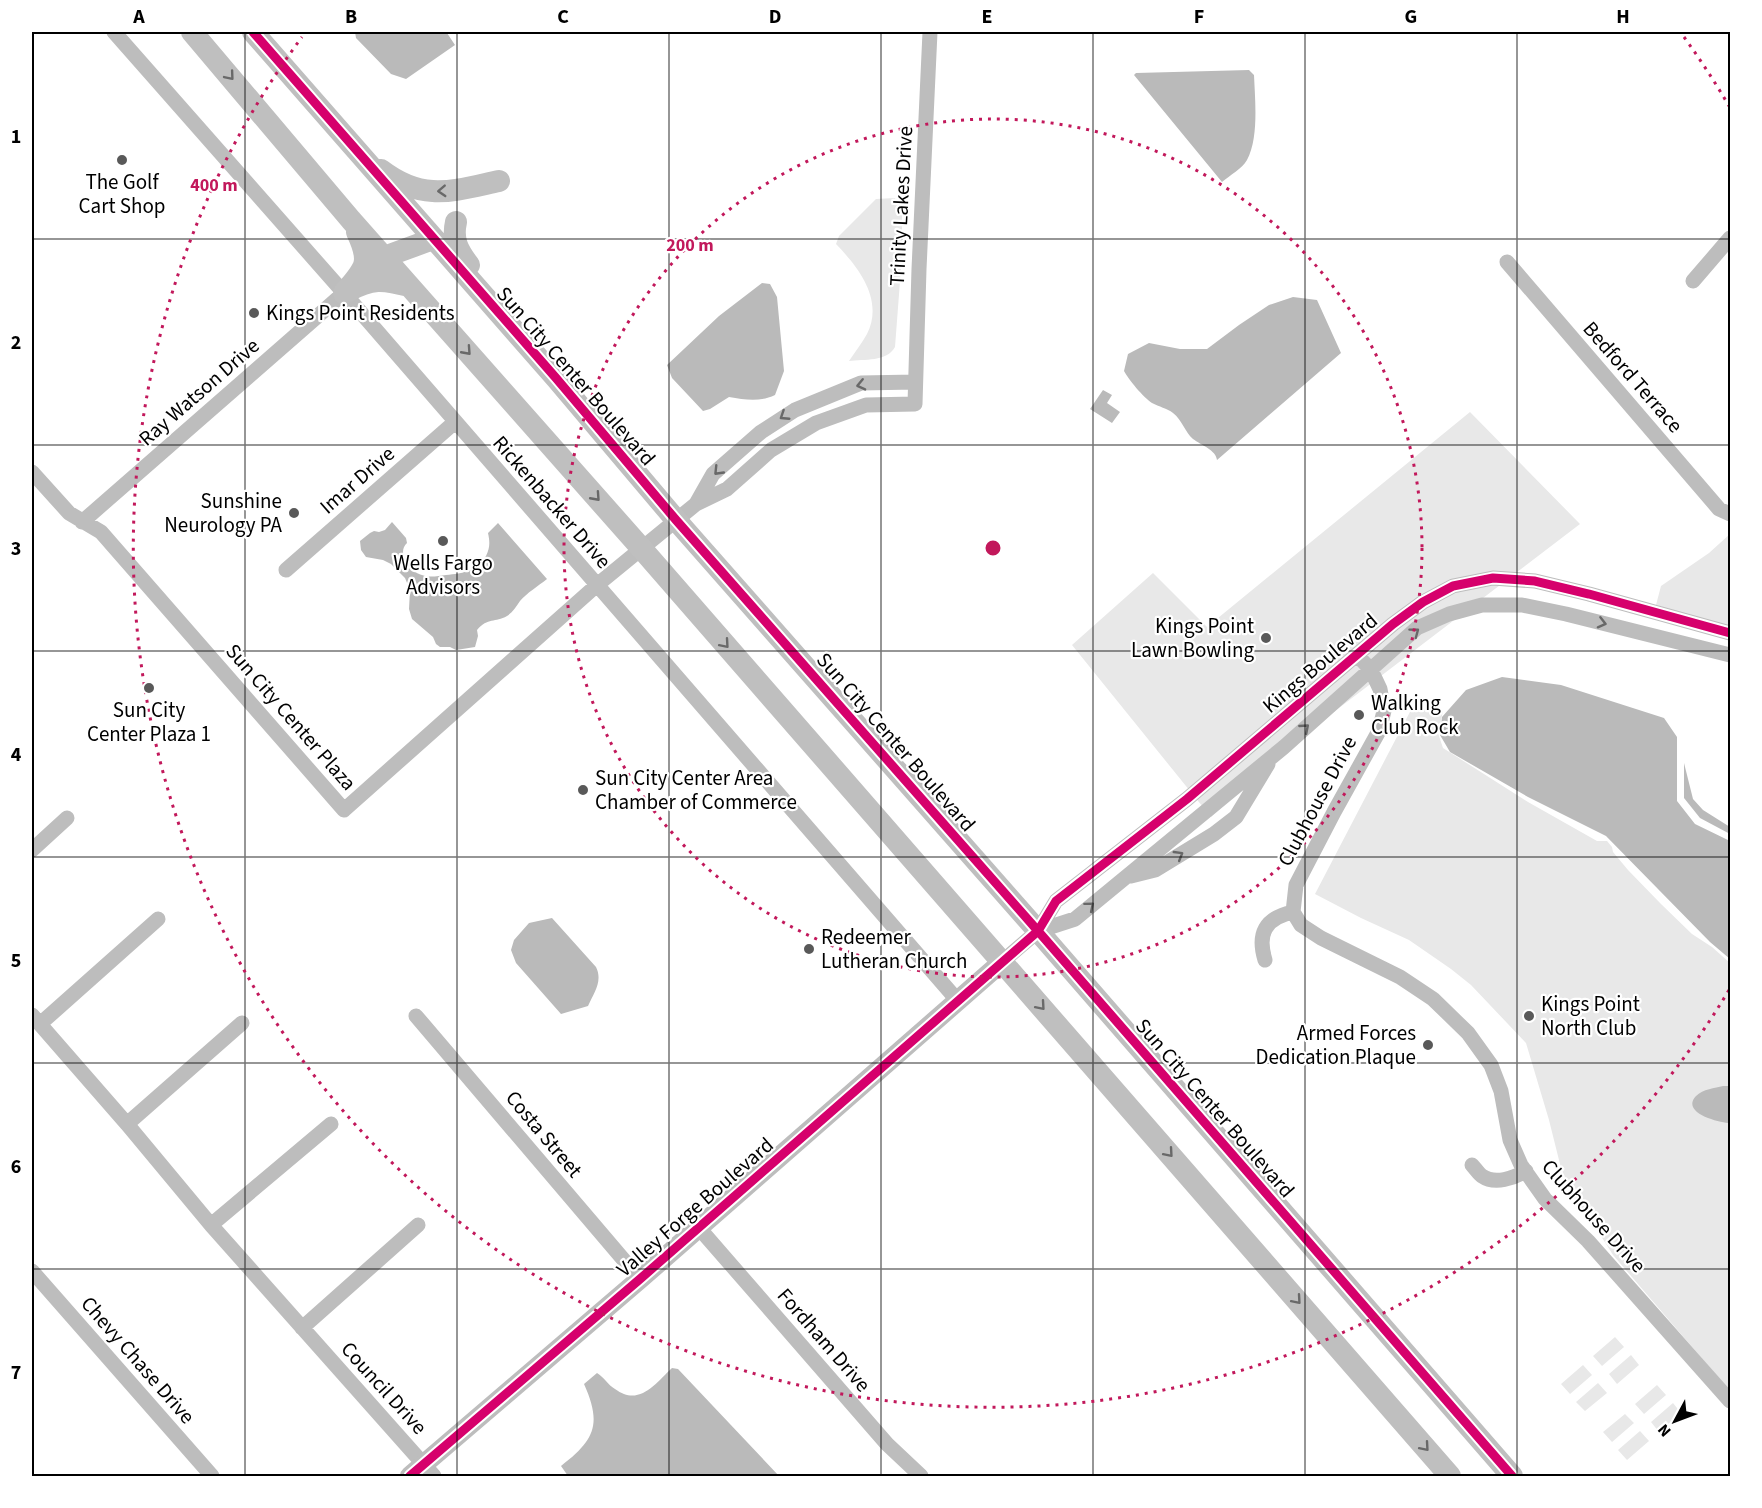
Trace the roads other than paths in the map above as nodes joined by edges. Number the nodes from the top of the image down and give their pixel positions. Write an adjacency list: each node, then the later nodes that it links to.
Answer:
1 (114, 32): 16 (street, Rickenbacker Drive)
2 (192, 32): 7 (main road, one-way to 7)
3 (253, 32): 5 (main road, Sun City Center Boulevard)
4 (930, 32): 18 (street, Trinity Lakes Drive)
5 (355, 150): 6 (main road, one-way to 5); 10 (main road, Sun City Center Boulevard)
6 (499, 181)
7 (351, 219): 11 (main road); 13 (main road)
8 (456, 222): 17 (main road)
9 (1731, 238): 14 (street)
10 (433, 239): 11 (main road); 17 (main road, Sun City Center Boulevard)
11 (384, 257): 13 (main road); 15 (main road)
12 (1507, 262): 22 (street, Bedford Terrace)
13 (360, 275): 16 (main road)
14 (1693, 281)
15 (409, 286): 16 (main road); 25 (main road, one-way to 25)
16 (344, 293): 19 (street, Rickenbacker Drive); 24 (street, Ray Watson Drive)
17 (556, 378): 23 (main road, Sun City Center Boulevard)
18 (915, 382): 21 (street, Trinity Lakes Drive, one-way to 21); 21 (street, Trinity Lakes Drive)
19 (455, 422): 26 (street, Imar Drive); 27 (street, Rickenbacker Drive)
20 (32, 472): 24 (street, Sun City Center Plaza)
21 (696, 504): 23 (street, Trinity Lakes Drive)
22 (1731, 514)
23 (676, 520): 25 (street, Trinity Lakes Drive); 38 (main road, Sun City Center Boulevard)
24 (82, 522): 27 (street, Sun City Center Plaza)
25 (642, 549): 27 (street, Sun City Center Plaza); 40 (main road, one-way to 40)
26 (286, 570)
27 (597, 585): 41 (street, Rickenbacker Drive)
28 (1731, 633): 29 (street, Kings Boulevard)
29 (1358, 655): 31 (street, Clubhouse Drive); 38 (street, Kings Boulevard)
30 (1731, 656): 31 (street, Kings Boulevard, one-way to 30)
31 (1371, 670): 32 (street, Kings Boulevard, one-way to 31); 36 (street, Clubhouse Drive)
32 (1272, 756): 35 (street, Kings Boulevard); 35 (street, Kings Boulevard, one-way to 32)
33 (67, 818): 34 (street)
34 (32, 850)
35 (1126, 877): 38 (street, Kings Boulevard, one-way to 35)
36 (1293, 912): 39 (street); 48 (street, Clubhouse Drive)
37 (158, 919): 43 (street, Council Drive)
38 (1038, 931): 40 (street, Kings Boulevard); 60 (main road, Sun City Center Boulevard)
39 (1264, 960)
40 (1002, 962): 41 (street, Valley Forge Boulevard); 59 (main road, one-way to 59)
41 (958, 1001): 51 (street, Valley Forge Boulevard)
42 (416, 1016): 53 (street, Costa Street)
43 (36, 1019): 45 (street, Council Drive)
44 (242, 1023): 45 (street)
45 (127, 1124): 49 (street, Council Drive)
46 (331, 1124): 49 (street)
47 (1472, 1165): 48 (street)
48 (1526, 1172): 55 (street, Clubhouse Drive)
49 (211, 1225): 54 (street, Council Drive)
50 (418, 1225): 54 (street)
51 (699, 1228): 53 (street, Valley Forge Boulevard); 58 (street, Fordham Drive)
52 (32, 1271): 57 (street, Chevy Chase Drive)
53 (640, 1279): 56 (street, Valley Forge Boulevard)
54 (302, 1328): 56 (street, Council Drive)
55 (1731, 1401)
56 (423, 1473)
57 (212, 1476)
58 (921, 1476)
59 (1450, 1476)
60 (1512, 1476)

